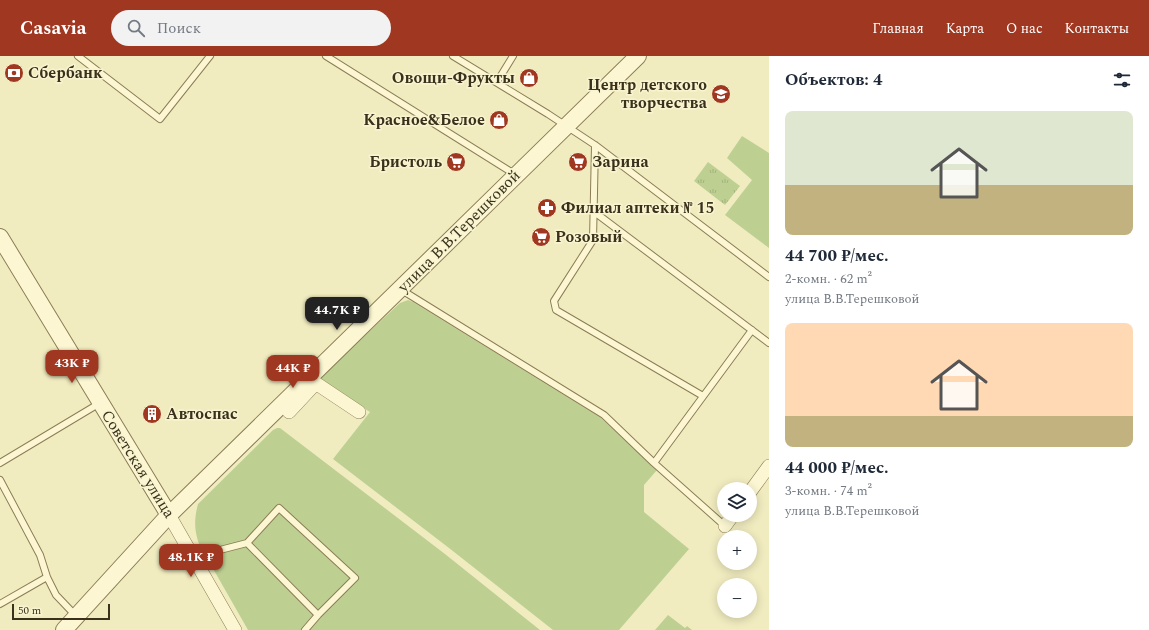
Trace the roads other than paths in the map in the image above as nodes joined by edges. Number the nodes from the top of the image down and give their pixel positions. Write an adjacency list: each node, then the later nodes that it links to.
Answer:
1 (78, 56): 2 (lane)
2 (210, 56)
3 (326, 56): 10 (lane)
4 (453, 56): 7 (lane)
5 (513, 56): 7 (lane)
6 (638, 56): 8 (street, улица В.В.Терешковой)
7 (497, 82): 8 (lane)
8 (566, 126): 9 (lane); 10 (street, улица В.В.Терешковой)
9 (595, 145): 11 (lane); 13 (lane)
10 (516, 175): 14 (street, улица В.В.Терешковой)
11 (593, 211): 15 (lane); 18 (lane)
12 (0, 237): 19 (street, Советская улица)
13 (769, 277)
14 (400, 290): 17 (street, улица В.В.Терешковой); 23 (lane)
15 (752, 330): 16 (lane); 18 (lane)
16 (769, 343)
17 (312, 381): 20 (street); 21 (street); 27 (street, улица В.В.Терешковой)
18 (703, 396): 23 (lane)
19 (100, 403): 22 (lane); 27 (street, Советская улица)
20 (289, 412)
21 (359, 412)
22 (0, 463)
23 (654, 463): 29 (lane)
24 (769, 466): 26 (street)
25 (0, 480): 32 (lane)
26 (757, 482)
27 (169, 514): 31 (street, Советская улица); 34 (street, улица В.В.Терешковой)
28 (728, 522): 29 (street)
29 (725, 526)
30 (247, 543): 31 (lane); 35 (lane); 35 (lane)
31 (193, 557): 37 (street, Советская улица)
32 (47, 577): 33 (lane); 34 (lane)
33 (0, 604)
34 (76, 616): 36 (street, улица В.В.Терешковой)
35 (318, 616): 38 (lane)
36 (64, 630)
37 (235, 630)
38 (305, 630)

